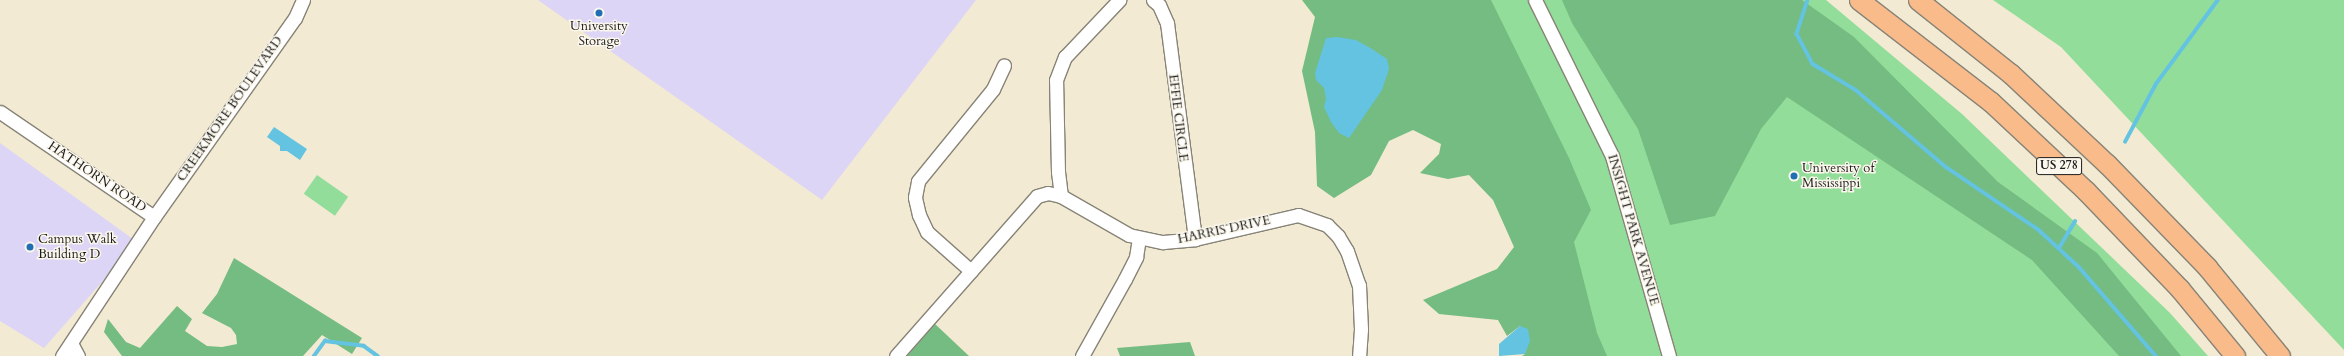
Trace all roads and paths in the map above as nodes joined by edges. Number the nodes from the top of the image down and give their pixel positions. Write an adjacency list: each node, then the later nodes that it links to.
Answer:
1 (303, 0): 10 (street, CREEKMORE BOULEVARD)
2 (1119, 0): 9 (street)
3 (1153, 0): 12 (street, EFFIE CIRCLE)
4 (1535, 0): 20 (street, INSIGHT PARK AVENUE)
5 (1859, 0): 21 (highway, US 278)
6 (1918, 0): 22 (highway, US 278)
7 (1004, 65): 13 (street)
8 (0, 112): 10 (street, HATHORN ROAD)
9 (1061, 196): 11 (street, HARRIS DRIVE); 13 (street, HARRIS DRIVE)
10 (154, 217): 14 (street, HATHORN ROAD)
11 (1139, 238): 12 (street, HARRIS DRIVE); 18 (street)
12 (1195, 239): 19 (street, HARRIS DRIVE)
13 (971, 271): 17 (street, HARRIS DRIVE)
14 (71, 343): 15 (street, HATHORN ROAD); 16 (street)
15 (62, 356)
16 (78, 356)
17 (896, 356)
18 (1082, 356)
19 (1359, 356)
20 (1669, 356)
21 (2235, 356)
22 (2280, 356)

